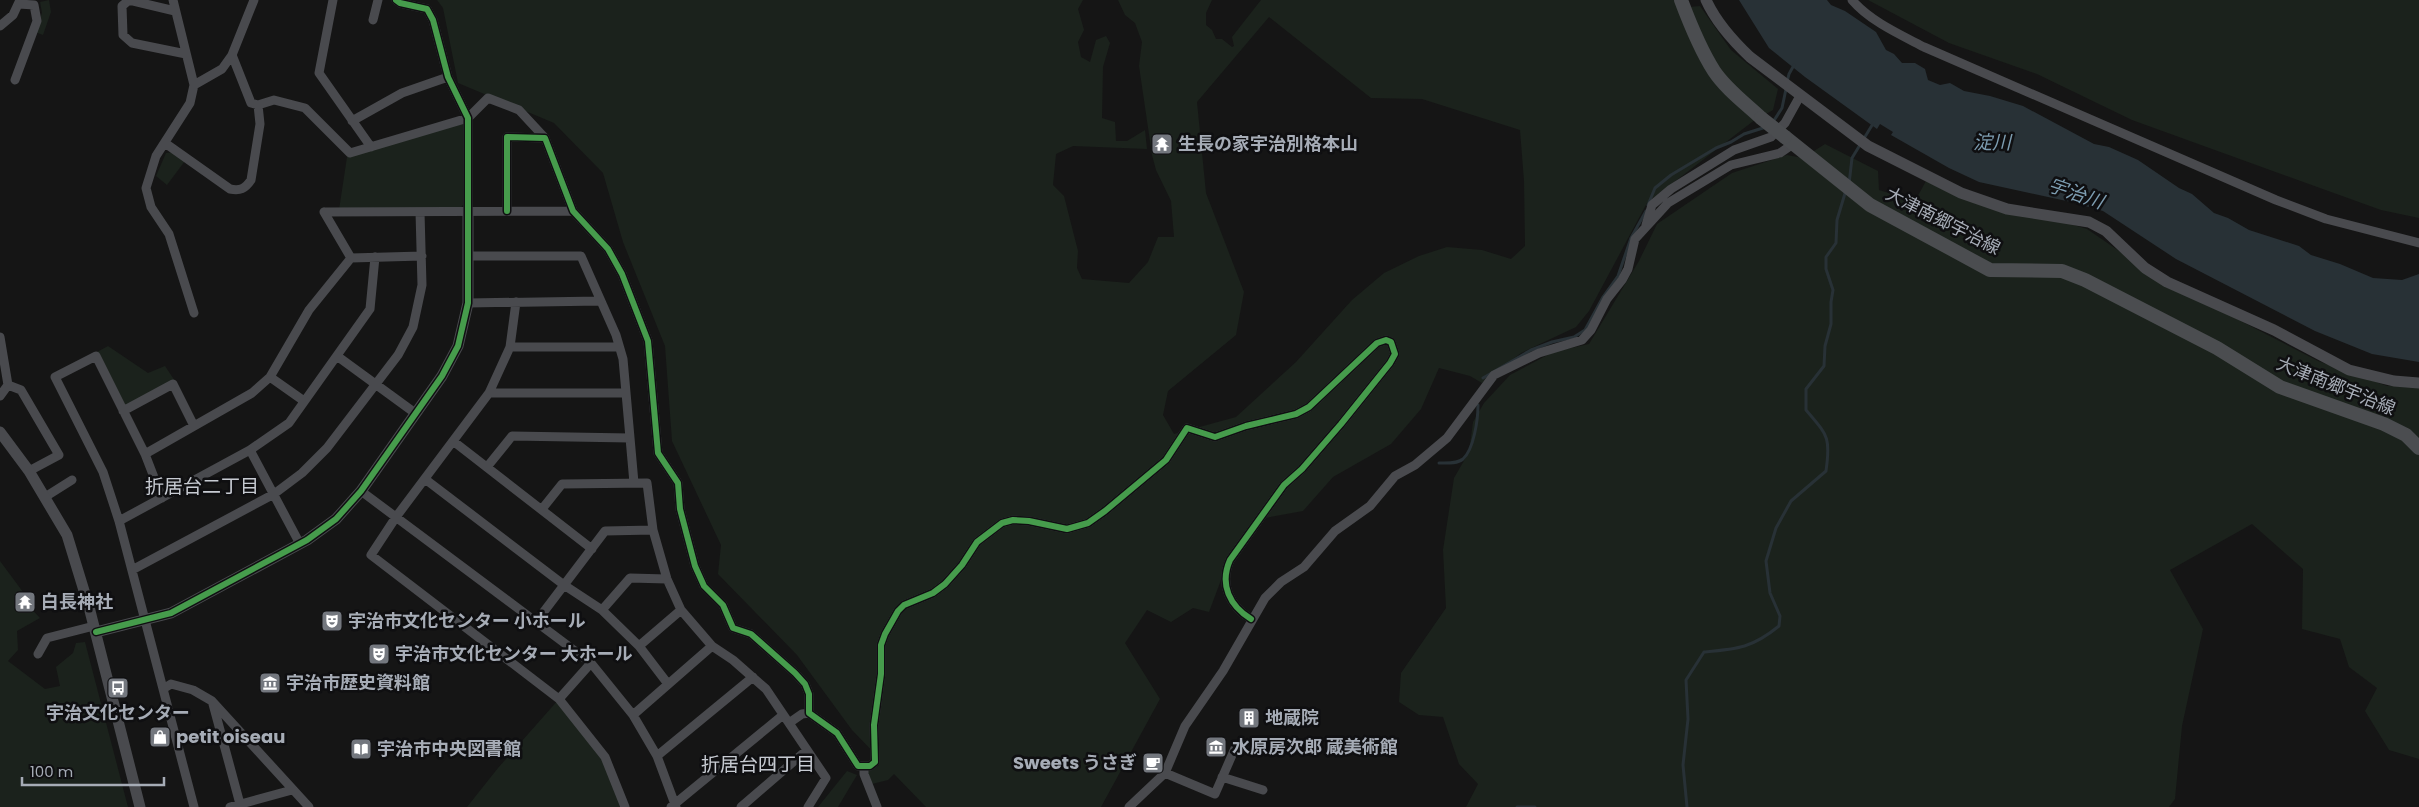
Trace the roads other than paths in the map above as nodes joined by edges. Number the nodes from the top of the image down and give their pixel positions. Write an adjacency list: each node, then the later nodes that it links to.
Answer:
1 (173, 0): 10 (street)
2 (254, 0): 14 (street)
3 (333, 0): 21 (street)
4 (378, 0): 11 (street)
5 (396, 0): 15 (street)
6 (1681, 0): 23 (main road, 大津南郷宇治線, bridge)
7 (1706, 0): 18 (street)
8 (1852, 0): 31 (street)
9 (20, 2): 12 (street); 16 (street)
10 (175, 11): 13 (street); 13 (street)
11 (373, 20)
12 (0, 26)
13 (186, 54): 17 (street)
14 (232, 55): 17 (street); 19 (street)
15 (448, 77): 20 (street); 21 (street)
16 (15, 80)
17 (194, 85): 24 (street)
18 (1796, 93): 30 (street); 45 (street)
19 (258, 105): 24 (street); 25 (street)
20 (468, 118): 22 (street); 25 (street); 28 (street)
21 (352, 120): 25 (street)
22 (545, 138): 26 (street); 29 (street)
23 (1789, 141): 30 (street); 58 (main road, 大津南郷宇治線)
24 (165, 143): 39 (street)
25 (370, 147)
26 (507, 211): 28 (street); 29 (street)
27 (420, 212): 28 (street); 32 (street); 35 (street)
28 (468, 212): 33 (street)
29 (573, 212): 94 (street)
30 (1646, 226): 81 (street)
31 (2419, 243)
32 (422, 256): 34 (street); 46 (street)
33 (468, 256): 36 (street); 38 (street)
34 (376, 257): 35 (street); 43 (street)
35 (351, 258): 44 (street)
36 (600, 301): 37 (street); 42 (street)
37 (516, 302): 38 (street); 41 (street)
38 (468, 303): 53 (street)
39 (194, 313)
40 (0, 337): 47 (street)
41 (510, 347): 42 (street); 48 (street)
42 (620, 347): 49 (street)
43 (337, 356): 46 (street); 51 (street)
44 (270, 377): 51 (street); 54 (street)
45 (2419, 383)
46 (376, 384): 53 (street); 67 (street)
47 (8, 385): 50 (street); 62 (street)
48 (489, 393): 49 (street); 57 (street)
49 (626, 393): 56 (street)
50 (0, 396)
51 (304, 401): 59 (street)
52 (123, 411): 54 (street); 60 (street); 72 (street)
53 (416, 413): 66 (street)
54 (194, 426): 60 (street)
55 (0, 432): 62 (street)
56 (630, 438): 61 (street); 65 (street)
57 (453, 441): 61 (street); 63 (street)
58 (2419, 448)
59 (250, 450): 67 (street); 69 (street)
60 (145, 454): 69 (street)
61 (486, 467): 70 (street)
62 (29, 471): 68 (street)
63 (425, 479): 71 (street); 78 (street)
64 (72, 480): 68 (street)
65 (634, 483): 70 (street); 73 (street)
66 (361, 491): 71 (street); 74 (street)
67 (274, 494): 74 (street); 76 (street)
68 (45, 498): 84 (street)
69 (162, 498): 72 (street)
70 (542, 509): 75 (street)
71 (396, 517): 83 (street); 92 (street)
72 (119, 521): 76 (street)
73 (653, 530): 75 (street); 77 (street)
74 (300, 544): 82 (street)
75 (592, 549): 78 (street)
76 (132, 570): 82 (street)
77 (667, 579): 79 (street); 80 (street)
78 (564, 585): 79 (street); 83 (street)
79 (602, 610): 85 (street)
80 (681, 610): 85 (street); 86 (street)
81 (1251, 619): 101 (street); 102 (street)
82 (144, 620): 84 (street); 91 (street)
83 (536, 622): 88 (street)
84 (95, 629): 87 (street); 108 (street)
85 (639, 646): 90 (street)
86 (712, 646): 89 (street); 90 (street)
87 (38, 654)
88 (591, 663): 92 (street); 95 (street)
89 (753, 677): 96 (street); 100 (street)
90 (668, 684): 95 (street)
91 (163, 689): 93 (street); 109 (street)
92 (559, 699): 112 (street)
93 (212, 701): 104 (street); 106 (street)
94 (809, 713): 97 (street); 101 (street)
95 (633, 715): 100 (street)
96 (783, 715): 97 (street); 107 (street)
97 (788, 723): 99 (street)
98 (1236, 746): 103 (street)
99 (807, 750): 113 (street); 114 (street)
100 (657, 756): 107 (street)
101 (864, 767): 115 (street)
102 (1165, 773): 103 (street); 116 (street)
103 (1222, 777): 105 (street)
104 (292, 790): 106 (street); 111 (street)
105 (1263, 790)
106 (240, 804): 110 (street)
107 (674, 806)
108 (140, 807)
109 (194, 807)
110 (230, 807)
111 (309, 807)
112 (625, 807)
113 (741, 807)
114 (808, 807)
115 (878, 807)
116 (1129, 807)

